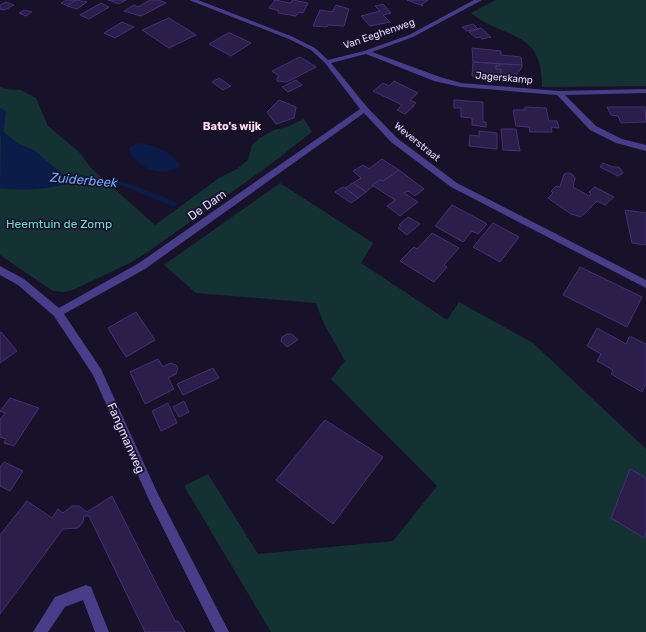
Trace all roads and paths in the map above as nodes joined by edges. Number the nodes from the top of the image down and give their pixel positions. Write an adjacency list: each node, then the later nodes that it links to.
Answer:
1 (192, 0): 4 (street, Weverstraat)
2 (478, 0): 3 (street, Van Eeghenweg)
3 (366, 52): 4 (street, Van Eeghenweg); 6 (street, Jagerskamp)
4 (327, 62): 7 (street, Weverstraat)
5 (646, 91): 6 (street, Jagerskamp)
6 (560, 93): 8 (street)
7 (364, 109): 10 (street, Weverstraat); 11 (street, De Dam)
8 (646, 148)
9 (0, 270): 11 (street, Fangmanweg)
10 (646, 284)
11 (58, 313): 14 (street, Fangmanweg)
12 (40, 632): 13 (street)
13 (102, 632)
14 (222, 632)

